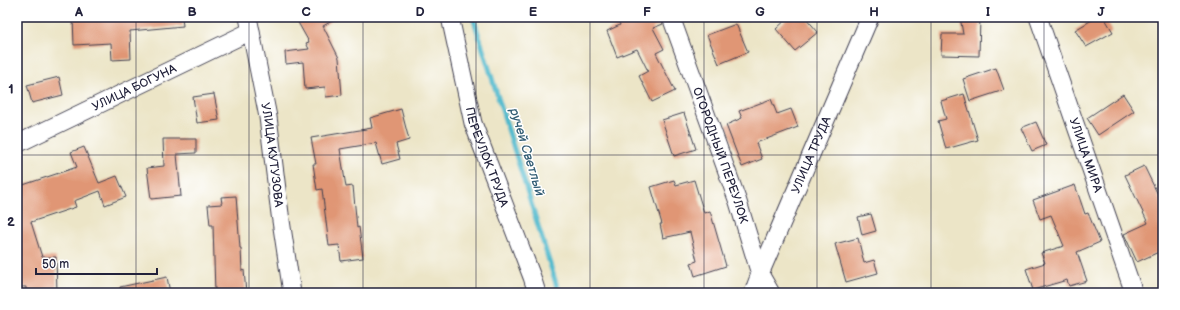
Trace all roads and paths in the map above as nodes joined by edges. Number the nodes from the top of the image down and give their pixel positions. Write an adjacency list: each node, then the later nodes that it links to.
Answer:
1 (450, 17): 9 (street, ПЕРЕУЛОК ТРУДА)
2 (671, 17): 7 (street, ОГОРОДНЫЙ ПЕРЕУЛОК)
3 (870, 17): 7 (street, УЛИЦА ТРУДА)
4 (1038, 17): 12 (street, УЛИЦА МИРА)
5 (250, 24): 6 (street, УЛИЦА БОГУНА); 8 (street, УЛИЦА КУТУЗОВА)
6 (17, 144)
7 (760, 274): 10 (street, УЛИЦА ТРУДА); 11 (street, ОГОРОДНЫЙ ПЕРЕУЛОК)
8 (292, 293)
9 (537, 293)
10 (753, 293)
11 (771, 293)
12 (1134, 293)

